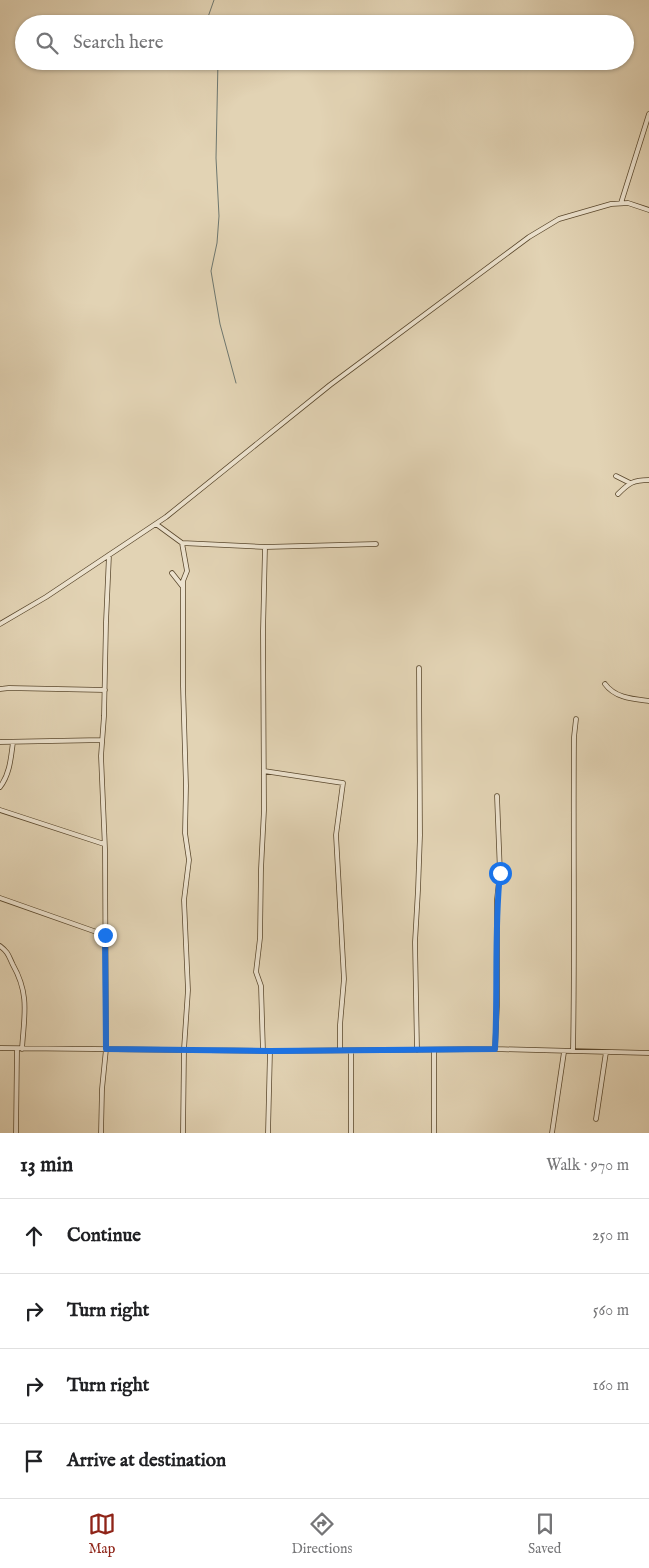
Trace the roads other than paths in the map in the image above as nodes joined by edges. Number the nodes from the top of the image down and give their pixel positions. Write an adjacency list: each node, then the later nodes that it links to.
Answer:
1 (649, 114): 2 (street)
2 (621, 203): 3 (street); 8 (street)
3 (649, 210)
4 (616, 476): 6 (street)
5 (649, 480): 6 (street)
6 (630, 483): 7 (street)
7 (618, 494)
8 (156, 524): 9 (street); 12 (street)
9 (182, 543): 11 (street); 14 (street)
10 (376, 544): 11 (street)
11 (265, 548): 25 (street)
12 (108, 555): 15 (street); 19 (street)
13 (172, 573): 14 (street)
14 (183, 587): 38 (street)
15 (0, 624)
16 (419, 668): 41 (street)
17 (605, 684): 20 (street)
18 (0, 689): 19 (street)
19 (105, 690): 22 (street)
20 (649, 701)
21 (576, 719): 46 (street)
22 (102, 740): 24 (street); 29 (street)
23 (0, 742): 24 (street)
24 (13, 742): 26 (street)
25 (264, 771): 39 (street); 43 (street)
26 (0, 787)
27 (497, 796): 37 (street)
28 (0, 810): 29 (street)
29 (104, 844): 31 (street)
30 (0, 898): 31 (street)
31 (105, 935): 36 (street)
32 (0, 946): 35 (street)
33 (0, 1048): 34 (street)
34 (17, 1049): 35 (street); 50 (street)
35 (22, 1049): 36 (street)
36 (106, 1049): 38 (street); 51 (street)
37 (495, 1049): 42 (street); 45 (street)
38 (184, 1050): 43 (street); 52 (street)
39 (340, 1050): 40 (street); 44 (street)
40 (351, 1050): 41 (street); 54 (street)
41 (417, 1050): 42 (street)
42 (434, 1050): 55 (street)
43 (264, 1051): 44 (street)
44 (270, 1051): 53 (street)
45 (564, 1052): 46 (street); 56 (street)
46 (573, 1052): 47 (street)
47 (606, 1052): 48 (street); 49 (street)
48 (649, 1053)
49 (596, 1119)
50 (16, 1133)
51 (101, 1133)
52 (183, 1133)
53 (268, 1133)
54 (351, 1133)
55 (434, 1133)
56 (552, 1133)

